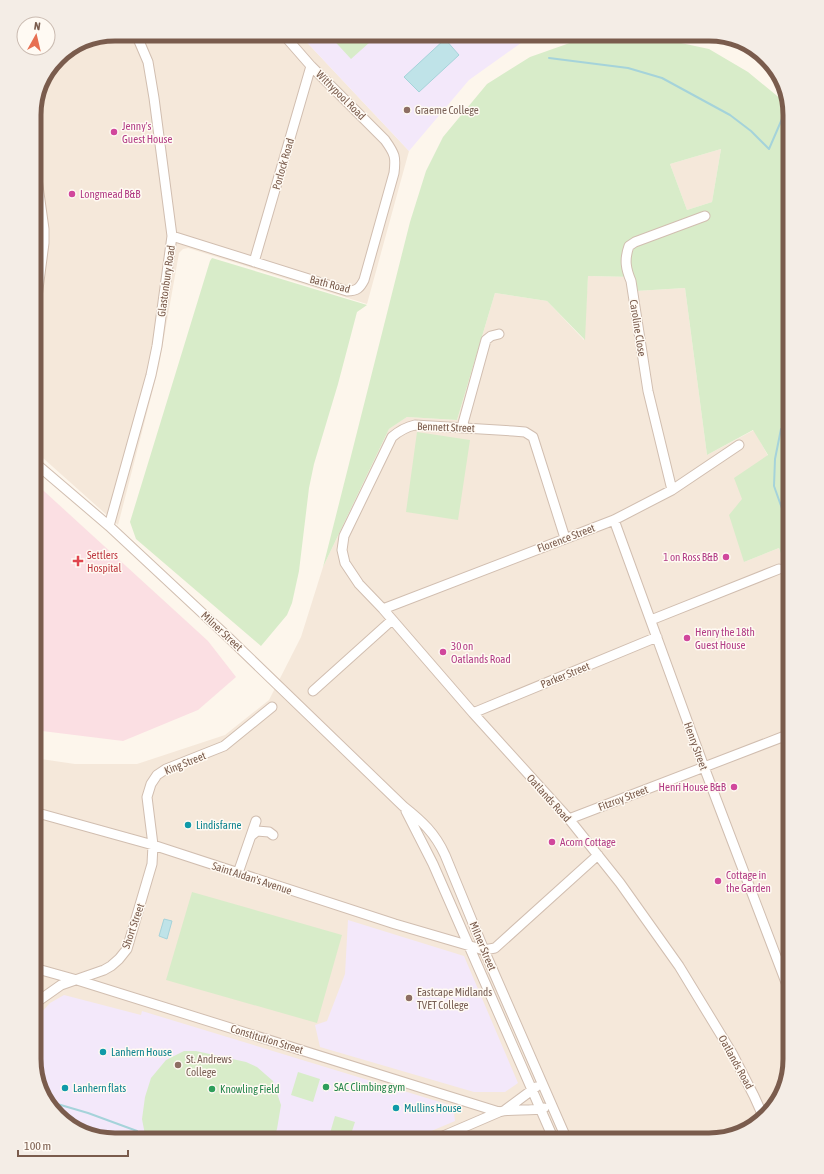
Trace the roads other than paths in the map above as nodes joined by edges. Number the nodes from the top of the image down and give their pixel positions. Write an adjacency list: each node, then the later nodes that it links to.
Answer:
1 (139, 41): 7 (street, Glastonbury Road)
2 (289, 41): 3 (street, Withypool Road)
3 (311, 66): 4 (street, Withypool Road); 8 (street, Porlock Road)
4 (396, 159): 8 (street, Bath Road)
5 (41, 208): 9 (street)
6 (705, 216): 14 (street, Caroline Close)
7 (172, 236): 8 (street, Bath Road); 16 (street, Glastonbury Road)
8 (254, 262)
9 (41, 267)
10 (498, 334): 11 (street)
11 (462, 427): 17 (street, Bennett Street); 18 (street, Bennett Street)
12 (739, 445): 14 (street, Florence Street)
13 (41, 468): 16 (street, Milner Street)
14 (672, 490): 15 (street, Florence Street)
15 (614, 520): 17 (street, Florence Street); 22 (street, Henry Street)
16 (109, 526): 29 (street, Milner Street)
17 (565, 538): 20 (street, Florence Street)
18 (345, 563): 20 (street, Oatlands Road)
19 (779, 570): 22 (street)
20 (383, 609): 21 (street, Oatlands Road)
21 (392, 620): 24 (street); 26 (street, Oatlands Road)
22 (651, 620): 23 (street, Henry Street)
23 (658, 637): 26 (street, Parker Street); 28 (street, Henry Street)
24 (313, 692)
25 (272, 707): 35 (street, King Street)
26 (473, 714): 31 (street, Oatlands Road)
27 (783, 737): 28 (street, Fitzroy Street)
28 (704, 767): 31 (street, Fitzroy Street); 41 (street, Henry Street)
29 (403, 806): 38 (street, Milner Street); 39 (street, Milner Street)
30 (41, 814): 35 (street, Saint Aidan's Avenue)
31 (568, 819): 36 (street, Oatlands Road)
32 (256, 821): 34 (street)
33 (274, 835): 34 (street)
34 (250, 836): 37 (street)
35 (153, 846): 37 (street, Saint Aidan's Avenue); 42 (street, Short Street)
36 (598, 855): 39 (street); 49 (street, Oatlands Road)
37 (238, 873): 38 (street, Saint Aidan's Avenue)
38 (470, 947): 39 (street, Saint Aidan's Avenue); 45 (street, Milner Street)
39 (484, 950): 44 (street, Milner Street)
40 (41, 970): 42 (street, Constitution Street)
41 (783, 975)
42 (77, 980): 43 (street, Short Street); 48 (street, Constitution Street)
43 (41, 999)
44 (542, 1084): 45 (street); 46 (street, Milner Street)
45 (532, 1090): 47 (street, Milner Street); 48 (street)
46 (552, 1107): 47 (street); 52 (street, Milner Street)
47 (540, 1109): 48 (street); 51 (street, Milner Street)
48 (502, 1111): 50 (street)
49 (761, 1111)
50 (450, 1133)
51 (551, 1133)
52 (564, 1133)

